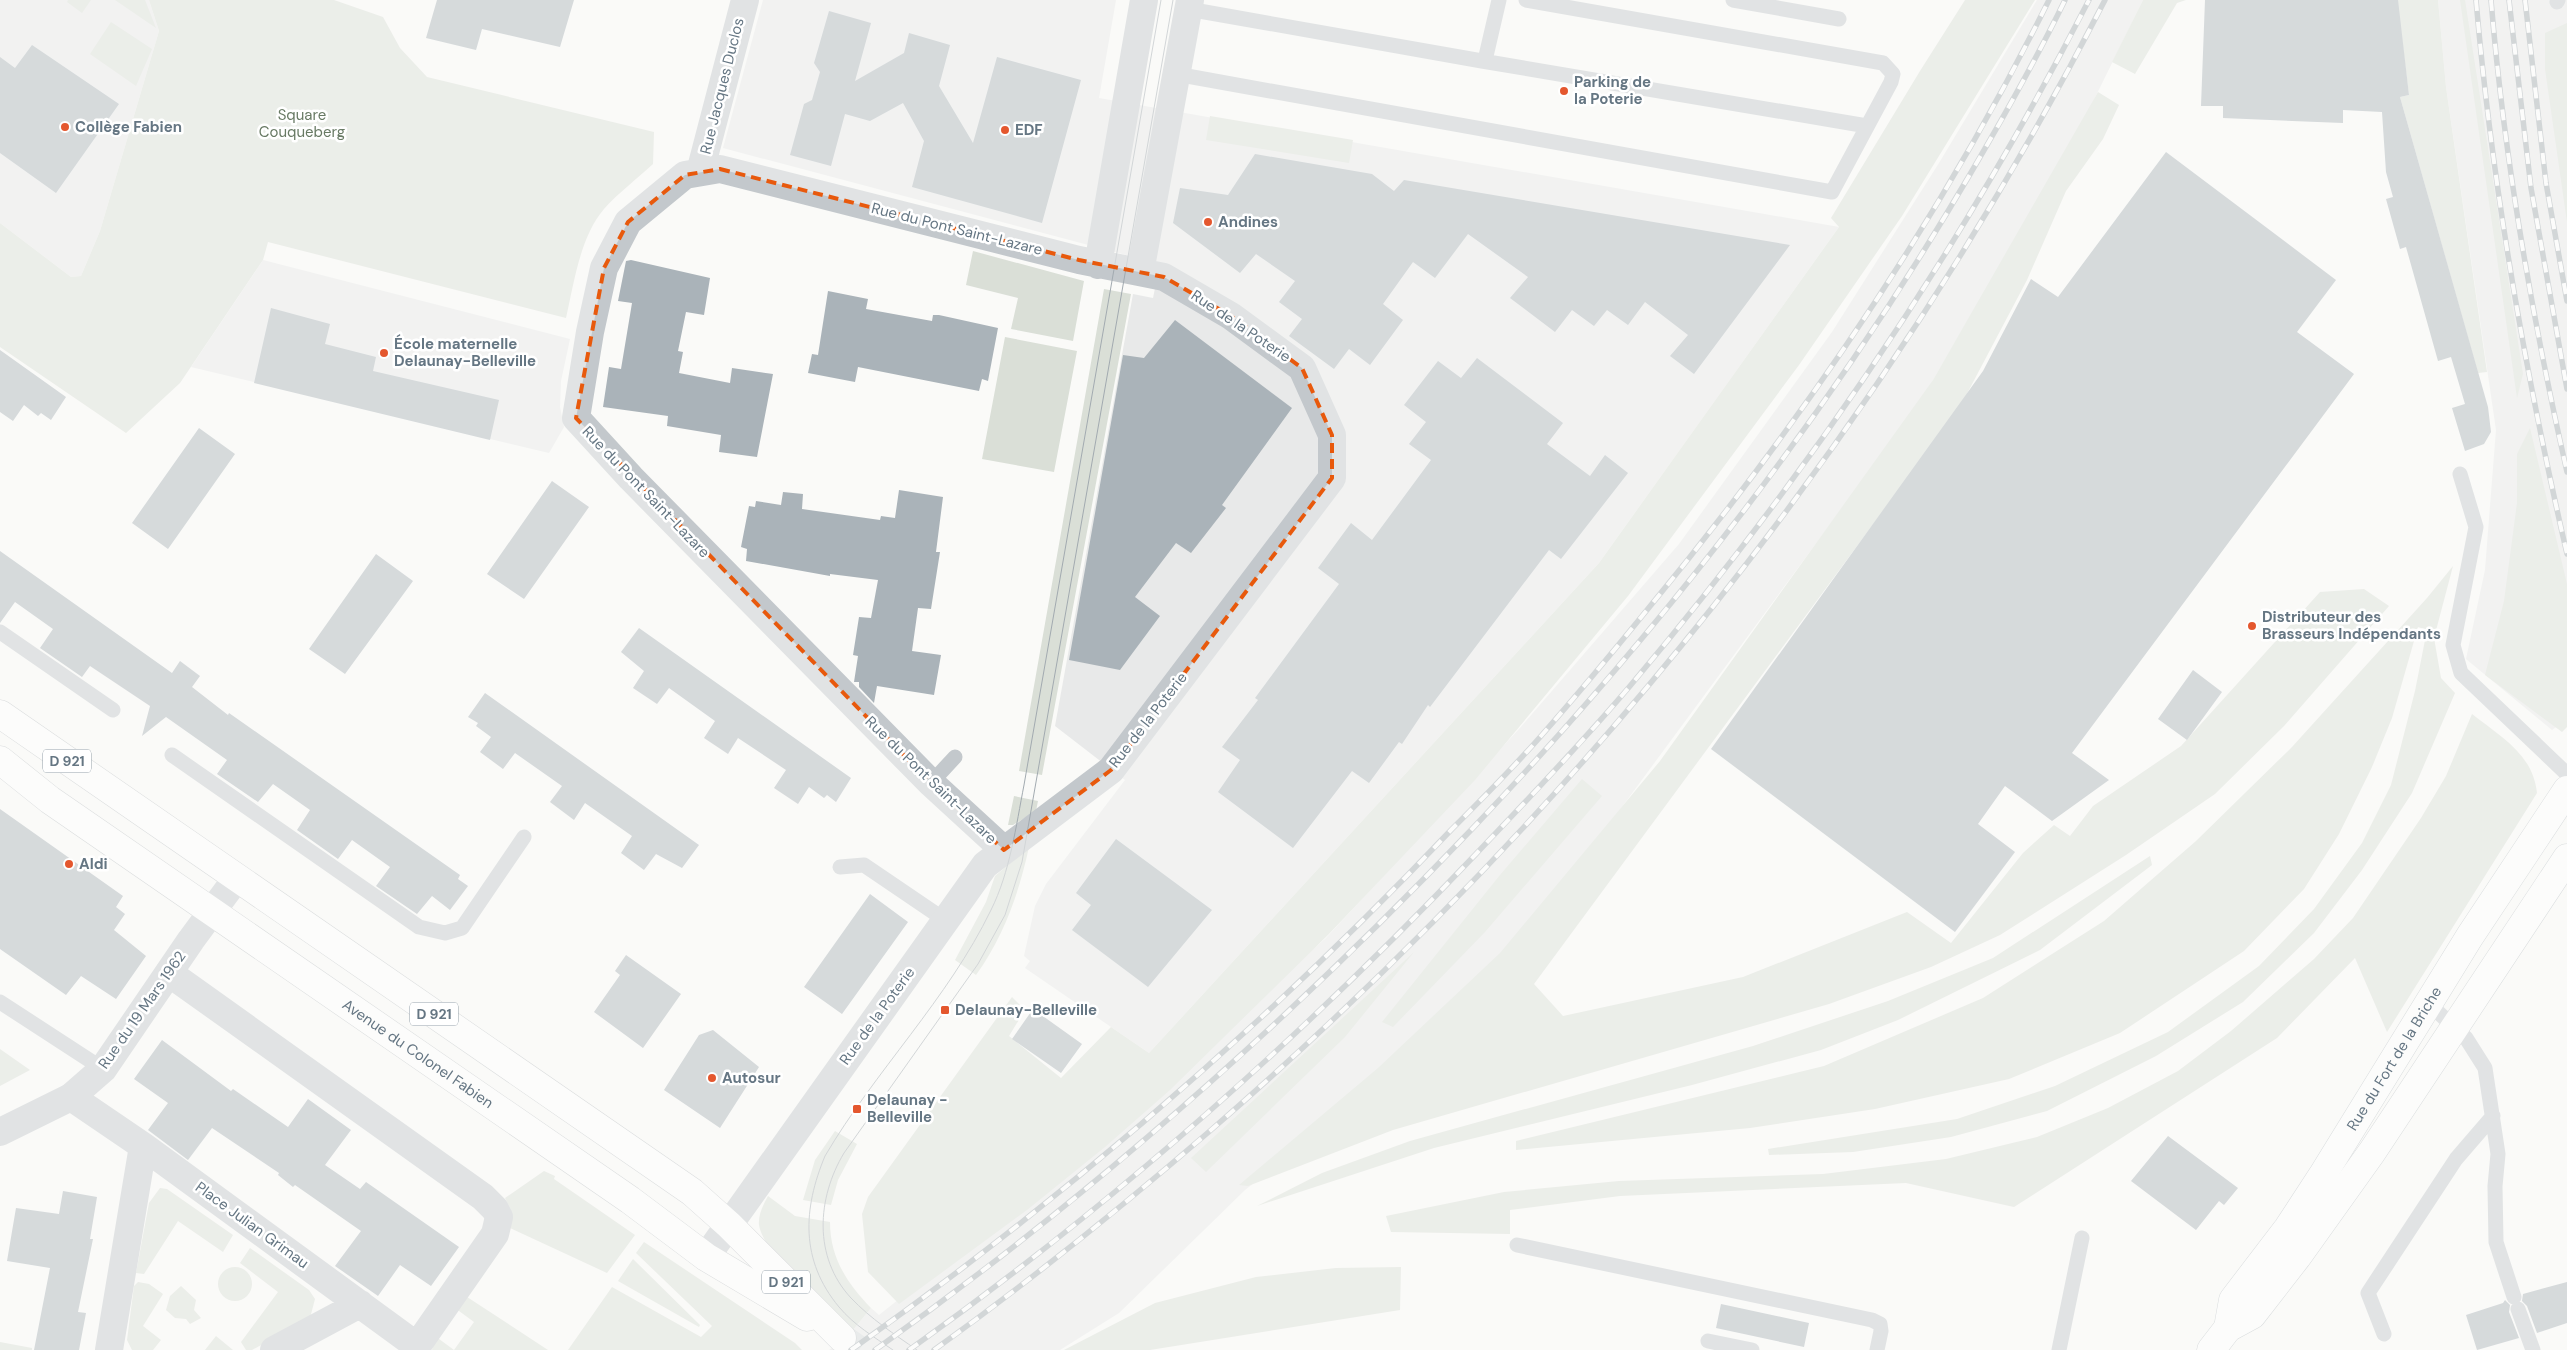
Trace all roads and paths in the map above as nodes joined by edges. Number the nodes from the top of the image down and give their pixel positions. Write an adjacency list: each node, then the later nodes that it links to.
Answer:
1 (745, 0): 11 (street, Rue Jacques Duclos)
2 (1144, 0): 12 (street)
3 (1499, 0): 8 (lane)
4 (1526, 0): 10 (lane)
5 (1733, 0): 7 (lane)
6 (1189, 4): 8 (lane); 9 (street)
7 (1840, 19)
8 (1482, 61): 10 (lane)
9 (1176, 74): 10 (lane); 13 (street)
10 (1867, 126)
11 (700, 172): 12 (street, Rue du Pont Saint-Lazare); 22 (street, Rue du Pont Saint-Lazare)
12 (1098, 264): 13 (street, Rue de la Poterie)
13 (1140, 272): 25 (street, Rue de la Poterie)
14 (2460, 474): 21 (lane)
15 (0, 632): 16 (lane)
16 (113, 710)
17 (0, 714): 28 (main road, D 921)
18 (172, 755): 24 (lane)
19 (955, 757): 22 (lane)
20 (0, 760): 29 (main road, Avenue du Colonel Fabien / D 921)
21 (2567, 774)
22 (931, 783): 25 (street, Rue du Pont Saint-Lazare)
23 (2567, 790): 33 (main road, Rue du Fort de la Briche)
24 (524, 837)
25 (1004, 850): 30 (street, Rue de la Poterie)
26 (2567, 858): 34 (main road, Rue du Fort de la Briche)
27 (840, 867): 30 (lane)
28 (236, 878): 29 (street, Rue du 19 Mars 1962); 40 (main road, D 921)
29 (212, 913): 31 (street, Rue du 19 Mars 1962); 43 (main road, Avenue du Colonel Fabien / D 921)
30 (946, 920): 40 (street, Rue de la Poterie)
31 (169, 973): 35 (street, Rue du 19 Mars 1962); 48 (street)
32 (0, 1002): 35 (lane)
33 (2428, 1002): 34 (lane); 45 (main road, Rue du Fort de la Briche)
34 (2455, 1028): 37 (lane); 45 (main road, Rue du Fort de la Briche)
35 (103, 1069): 36 (street, Rue du 19 Mars 1962)
36 (71, 1097): 38 (street, Rue du 19 Mars 1962); 39 (street, Place Julian Grimau)
37 (2493, 1116): 46 (lane); 55 (lane)
38 (0, 1132)
39 (144, 1146): 44 (street, Place Julian Grimau); 49 (street)
40 (729, 1226): 43 (street, Rue de la Poterie); 43 (main road, Avenue du Colonel Fabien / D 921)
41 (2082, 1238): 53 (lane)
42 (1517, 1245): 52 (lane)
43 (706, 1257)
44 (360, 1304): 48 (street, Place Julian Grimau); 50 (street)
45 (2228, 1328): 54 (main road, Rue du Fort de la Briche)
46 (2384, 1334)
47 (1708, 1341): 51 (lane)
48 (418, 1348)
49 (109, 1350)
50 (274, 1350)
51 (1752, 1350)
52 (1877, 1350)
53 (2059, 1350)
54 (2211, 1350)
55 (2533, 1350)

